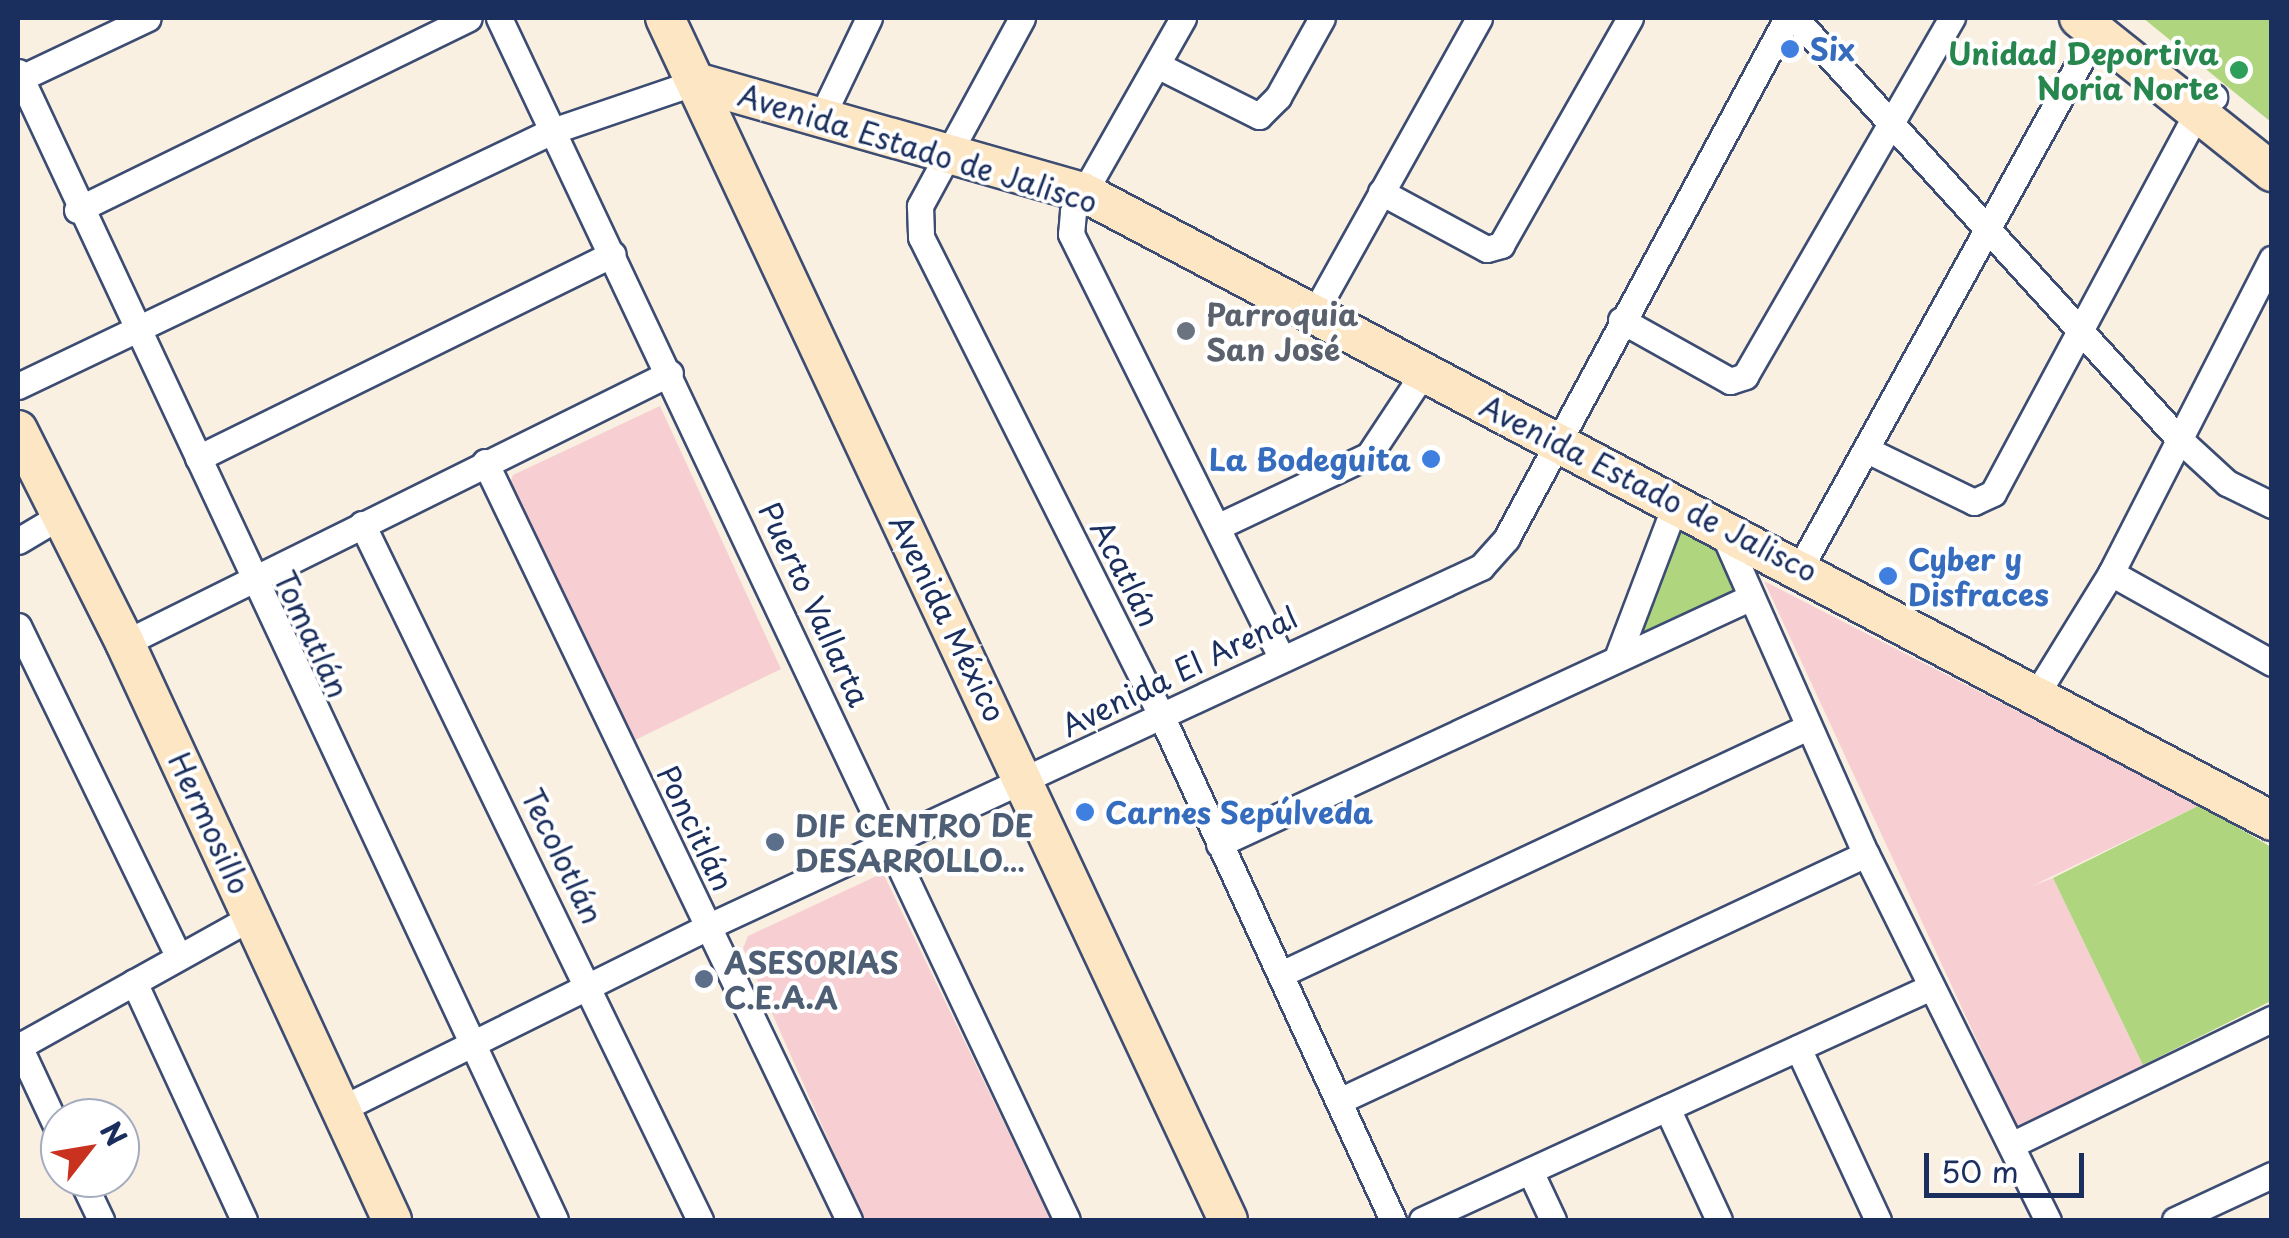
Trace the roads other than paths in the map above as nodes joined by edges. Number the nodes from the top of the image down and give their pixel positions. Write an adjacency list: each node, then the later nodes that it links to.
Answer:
1 (148, 18): 15 (street)
2 (469, 18): 26 (street)
3 (499, 18): 20 (street, Puerto Vallarta)
4 (665, 18): 16 (street, Avenida México)
5 (869, 18): 18 (street)
6 (1022, 18): 22 (street, Acatlán)
7 (1182, 18): 14 (street)
8 (1322, 18): 14 (street)
9 (1480, 18): 25 (street)
10 (1630, 18): 25 (street)
11 (1791, 18): 19 (street); 31 (street, Avenida El Arenal)
12 (1952, 18): 19 (street)
13 (2098, 22): 17 (street); 27 (street)
14 (1156, 65): 24 (street)
15 (19, 75): 26 (street, Tomatlán)
16 (696, 82): 18 (street, Avenida Estado de Jalisco); 20 (street, Avenida Estado de Jalisco); 62 (street, Avenida México)
17 (2205, 105): 21 (street); 23 (street); 33 (street)
18 (821, 118): 22 (street, Avenida Estado de Jalisco)
19 (1893, 120): 27 (street); 31 (street)
20 (552, 131): 28 (street, Puerto Vallarta); 32 (street, Avenida Estado de Jalisco)
21 (2272, 142)
22 (950, 155): 24 (street, Avenida Estado de Jalisco); 60 (street, Acatlán)
23 (2272, 172)
24 (1083, 192): 30 (street, Avenida Estado de Jalisco); 47 (street)
25 (1382, 192): 30 (street)
26 (77, 210): 32 (street, Tomatlán)
27 (1988, 226): 33 (street); 40 (street)
28 (613, 254): 35 (street, Puerto Vallarta); 41 (street)
29 (2272, 259): 39 (street)
30 (1316, 310): 34 (street, Avenida Estado de Jalisco)
31 (1621, 320): 38 (street, Avenida El Arenal)
32 (136, 331): 36 (street, Avenida Estado de Jalisco); 41 (street, Tomatlán)
33 (2084, 333): 39 (street); 40 (street)
34 (1424, 372): 38 (street, Avenida Estado de Jalisco); 47 (street)
35 (670, 373): 42 (street); 64 (street, Puerto Vallarta)
36 (18, 386)
37 (18, 430): 45 (street, Hermosillo)
38 (1556, 438): 43 (street, Avenida Estado de Jalisco); 56 (street, Avenida El Arenal)
39 (2179, 439): 44 (street); 51 (street)
40 (1867, 450): 50 (street)
41 (198, 458): 52 (street, Tomatlán)
42 (485, 462): 46 (street); 68 (street, Poncitlán)
43 (1676, 503): 48 (street, Avenida Estado de Jalisco); 57 (street)
44 (2272, 505)
45 (60, 516): 49 (street); 55 (street, Hermosillo)
46 (362, 524): 52 (street); 72 (street, Tecolotlán)
47 (1218, 526): 56 (street)
48 (1723, 532): 50 (street, Avenida Estado de Jalisco); 53 (street)
49 (18, 541)
50 (1801, 566): 59 (street, Avenida Estado de Jalisco)
51 (2111, 573): 58 (street); 59 (street)
52 (250, 580): 55 (street); 76 (street, Tomatlán)
53 (1747, 599): 57 (street); 61 (street)
54 (18, 626): 69 (street)
55 (125, 644): 67 (street, Hermosillo)
56 (1281, 657): 60 (street, Avenida El Arenal)
57 (1617, 658): 65 (street)
58 (2272, 663)
59 (2037, 694): 63 (street, Avenida Estado de Jalisco)
60 (1161, 716): 62 (street, Avenida El Arenal); 65 (street, Acatlán)
61 (1808, 727): 66 (street); 70 (street)
62 (1026, 782): 64 (street, Avenida El Arenal); 91 (street, Avenida México)
63 (2272, 821)
64 (891, 843): 68 (street, Avenida El Arenal); 90 (street, Puerto Vallarta)
65 (1219, 844): 70 (street, Acatlán)
66 (1866, 854): 73 (street); 79 (street)
67 (253, 916): 69 (street); 81 (street, Hermosillo)
68 (707, 927): 72 (street, Avenida El Arenal); 89 (street, Poncitlán)
69 (178, 955): 71 (street)
70 (1280, 974): 79 (street, Acatlán)
71 (134, 982): 75 (street); 85 (street)
72 (590, 984): 76 (street, Avenida El Arenal); 88 (street, Tecolotlán)
73 (1931, 987): 77 (street); 82 (street)
74 (2272, 1019): 82 (street)
75 (18, 1046): 78 (street)
76 (472, 1046): 81 (street, Avenida El Arenal); 87 (street, Tomatlán)
77 (1798, 1048): 80 (street); 96 (street)
78 (43, 1098)
79 (1338, 1102): 92 (street, Acatlán)
80 (1667, 1108): 83 (street); 95 (street)
81 (339, 1110): 86 (street, Hermosillo)
82 (2011, 1146): 97 (street)
83 (1530, 1171): 93 (street); 94 (street)
84 (2272, 1175): 98 (street)
85 (244, 1220)
86 (392, 1220)
87 (555, 1220)
88 (700, 1220)
89 (849, 1220)
90 (1067, 1220)
91 (1228, 1220)
92 (1393, 1220)
93 (1422, 1220)
94 (1553, 1220)
95 (1719, 1220)
96 (1878, 1220)
97 (2048, 1220)
98 (2175, 1220)

